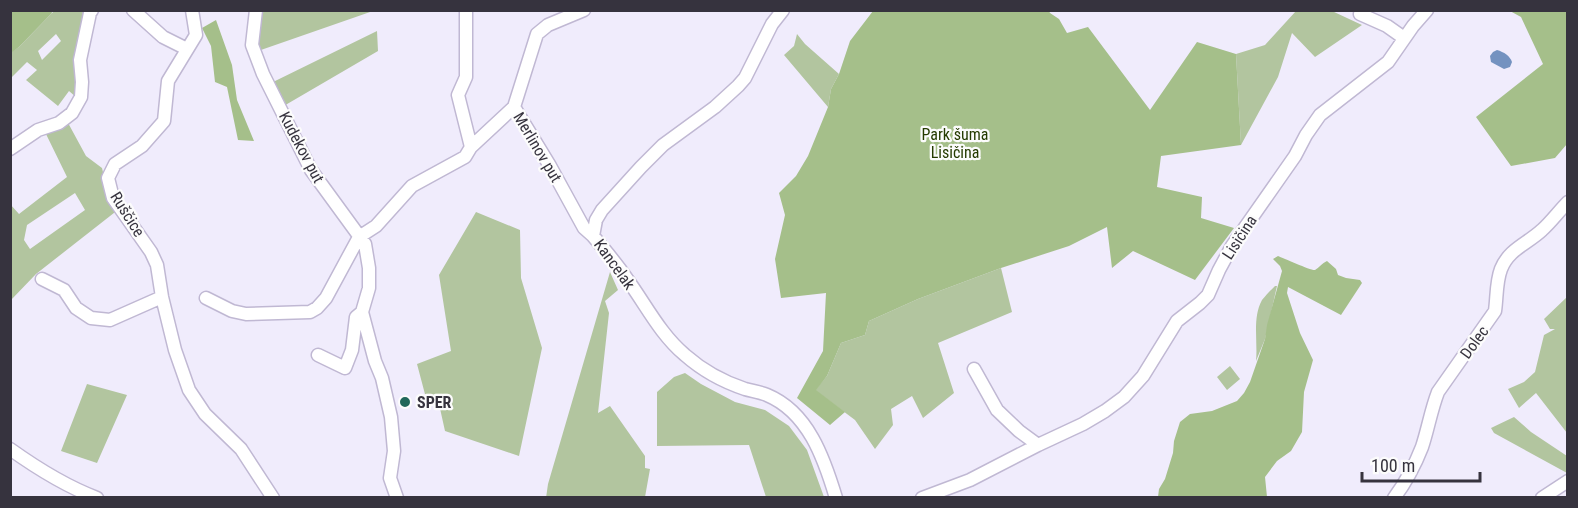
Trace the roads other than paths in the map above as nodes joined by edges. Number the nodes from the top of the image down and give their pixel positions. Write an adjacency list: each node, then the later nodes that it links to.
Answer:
1 (92, 10): 14 (street)
2 (133, 10): 11 (street)
3 (192, 10): 11 (street, Ruščice)
4 (256, 10): 17 (street, Kudekov put)
5 (466, 10): 13 (street)
6 (584, 10): 12 (street)
7 (783, 10): 16 (street, Kancelak)
8 (1427, 10): 10 (street, Lisičina)
9 (1360, 14): 10 (street)
10 (1404, 38): 24 (street, Lisičina)
11 (187, 49): 19 (street, Ruščice)
12 (514, 107): 13 (street, Merlinov put); 16 (street, Merlinov put)
13 (471, 147): 17 (street, Merlinov put)
14 (10, 149)
15 (1568, 202): 33 (street, Dolec)
16 (593, 236): 31 (street, Kancelak)
17 (359, 237): 20 (street); 21 (street, Kudekov put)
18 (42, 279): 19 (street)
19 (162, 297): 29 (street, Ruščice)
20 (206, 298)
21 (362, 312): 22 (street, Kudekov put); 30 (street, Kudekov put)
22 (318, 355)
23 (974, 369): 24 (street)
24 (1038, 445): 27 (street, Lisičina)
25 (10, 450): 28 (street)
26 (1568, 481): 34 (street)
27 (945, 494): 32 (street, Lisičina)
28 (97, 498)
29 (273, 498)
30 (397, 498)
31 (836, 498)
32 (922, 498)
33 (1394, 498)
34 (1542, 498)

